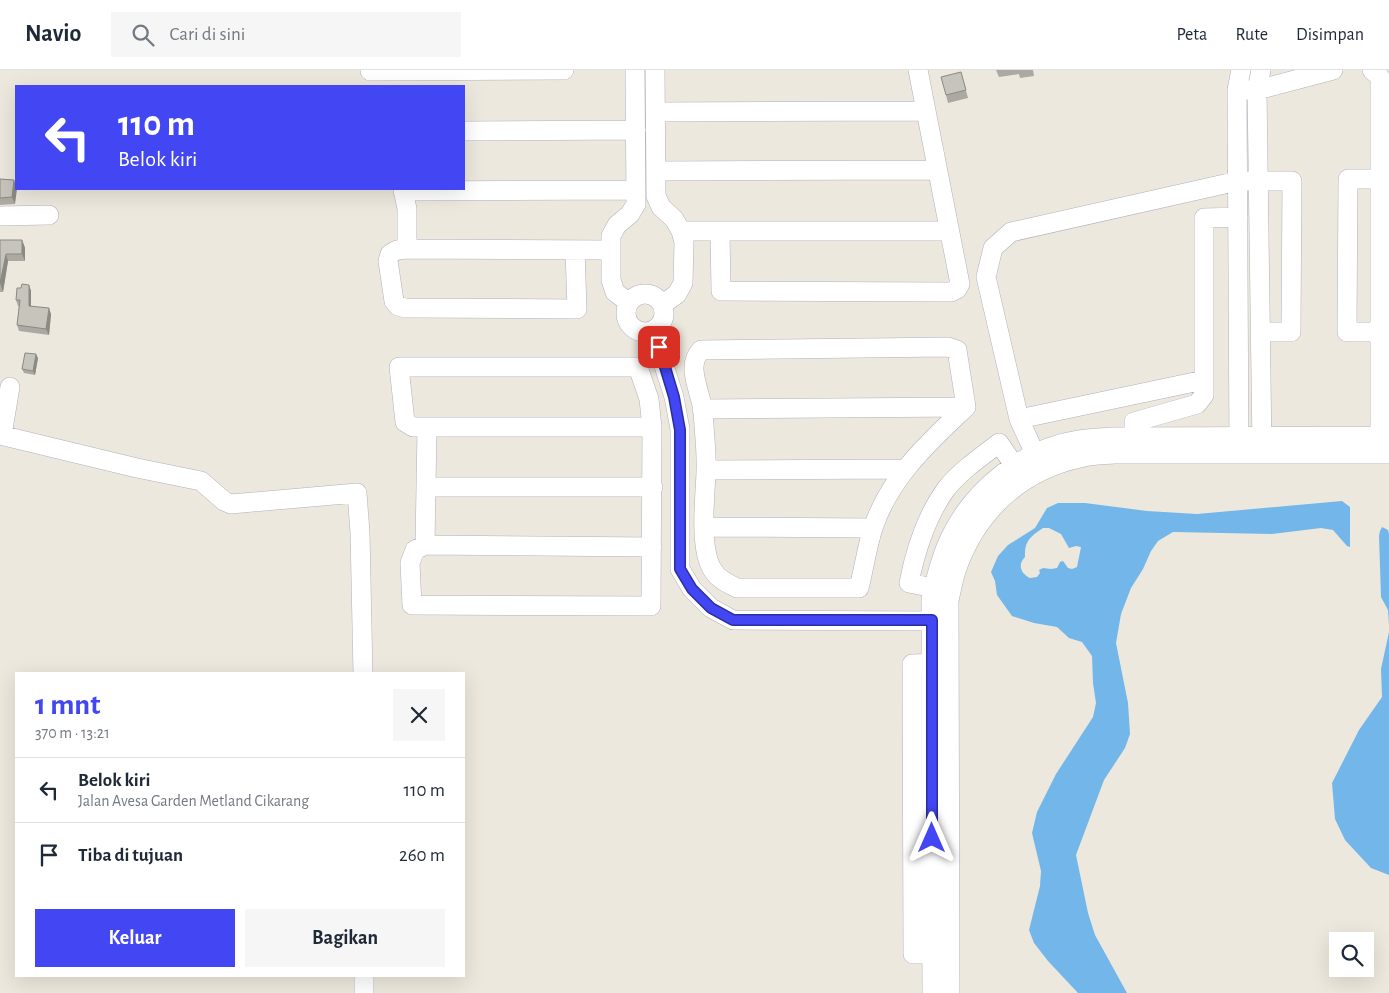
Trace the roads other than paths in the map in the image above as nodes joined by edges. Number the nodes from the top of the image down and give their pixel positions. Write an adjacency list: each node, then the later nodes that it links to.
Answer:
1 (564, 70): 9 (street)
2 (635, 70): 14 (street)
3 (655, 70): 13 (street)
4 (918, 70): 12 (street)
5 (1241, 70): 10 (street)
6 (1262, 70): 11 (street)
7 (1334, 70): 11 (street)
8 (1372, 70): 18 (street)
9 (371, 76)
10 (1237, 90): 11 (street); 20 (street)
11 (1257, 90): 19 (street)
12 (926, 111): 13 (street); 16 (street)
13 (656, 112): 17 (street)
14 (636, 130): 15 (street); 22 (street)
15 (465, 131)
16 (937, 170): 17 (street); 28 (street)
17 (656, 171): 26 (street)
18 (1380, 179): 36 (street); 36 (street)
19 (1258, 180): 20 (street); 35 (street); 35 (street)
20 (1238, 181): 25 (street); 41 (street)
21 (403, 190): 22 (street); 29 (street)
22 (636, 190): 31 (street)
23 (50, 215): 24 (street)
24 (0, 216)
25 (1238, 217): 37 (street); 47 (street)
26 (681, 231): 27 (street); 33 (street)
27 (720, 231): 28 (street); 28 (street)
28 (949, 231)
29 (407, 249): 30 (street); 30 (street)
30 (575, 250): 31 (street)
31 (610, 250): 32 (street)
32 (628, 302): 33 (street); 34 (street)
33 (662, 304): 34 (street)
34 (654, 331): 52 (street)
35 (1260, 332): 48 (street)
36 (1380, 332): 46 (street)
37 (1204, 380): 41 (street); 45 (street)
38 (10, 386): 44 (street)
39 (966, 406): 40 (street); 40 (street); 54 (street)
40 (702, 409): 55 (street)
41 (1019, 419): 49 (street)
42 (652, 427): 43 (street); 43 (street); 51 (street)
43 (427, 428): 57 (street)
44 (1, 435): 66 (street)
45 (1134, 436): 47 (street); 49 (street)
46 (1384, 436): 48 (street)
47 (1239, 445): 48 (street); 65 (street)
48 (1262, 445): 50 (street)
49 (1036, 454): 53 (street)
50 (1389, 454)
51 (653, 456): 52 (street); 56 (street)
52 (680, 456): 58 (street)
53 (1014, 465): 64 (street); 64 (street)
54 (904, 469): 55 (street); 61 (street)
55 (706, 470): 59 (street)
56 (653, 486): 57 (street); 63 (street)
57 (426, 487): 62 (street)
58 (679, 500): 59 (street); 65 (street)
59 (705, 500): 60 (street)
60 (705, 527): 61 (street); 61 (street)
61 (873, 528)
62 (425, 545): 63 (street); 63 (street)
63 (652, 547)
64 (934, 588): 65 (street)
65 (941, 621): 67 (street)
66 (363, 672)
67 (941, 954): 70 (street); 71 (street)
68 (364, 977): 69 (street)
69 (364, 993)
70 (932, 993)
71 (950, 993)

